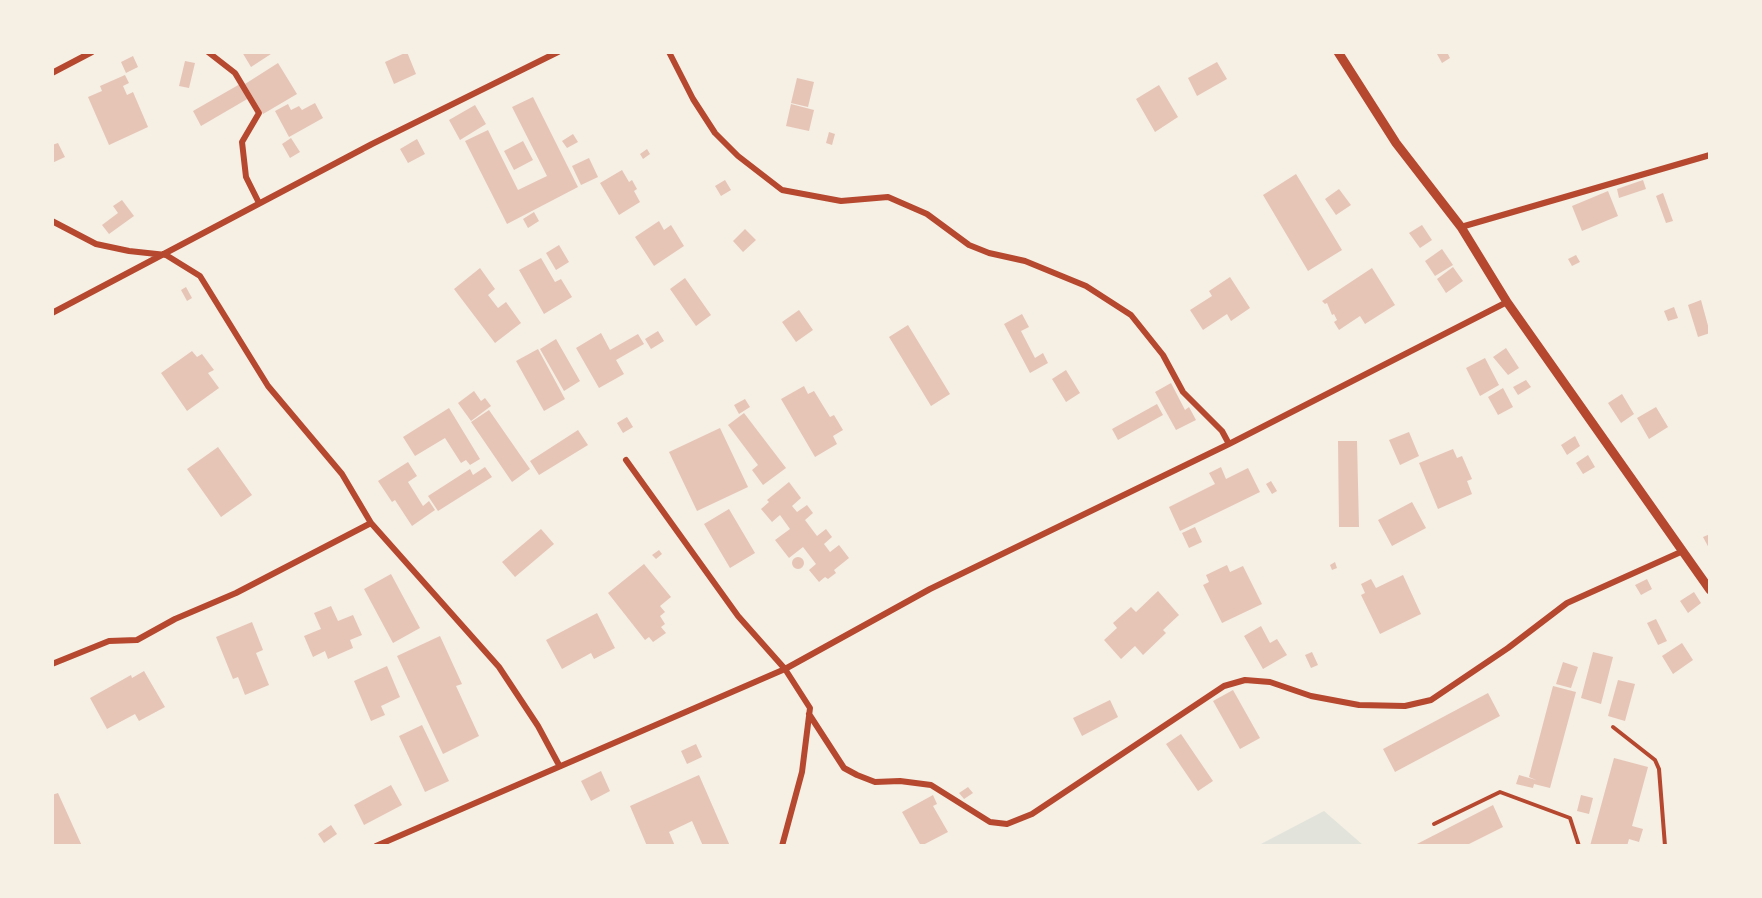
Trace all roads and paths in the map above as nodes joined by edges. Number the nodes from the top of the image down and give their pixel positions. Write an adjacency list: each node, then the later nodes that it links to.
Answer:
1 (92, 52): 6 (street)
2 (208, 52): 8 (street)
3 (558, 52): 8 (street)
4 (669, 52): 14 (street)
5 (1338, 52): 10 (street)
6 (52, 73)
7 (1710, 155): 10 (street)
8 (259, 203): 11 (street)
9 (52, 221): 11 (street)
10 (1461, 227): 12 (street)
11 (166, 255): 13 (street); 16 (street)
12 (1507, 302): 14 (street); 17 (street)
13 (52, 313)
14 (1229, 444): 20 (street)
15 (626, 460): 20 (street)
16 (371, 523): 19 (street); 23 (street)
17 (1683, 551): 18 (street); 21 (street)
18 (1710, 590)
19 (52, 664)
20 (785, 669): 21 (street); 23 (street)
21 (809, 714): 26 (street)
22 (1613, 727): 28 (lane)
23 (559, 765): 25 (street)
24 (1434, 824): 27 (lane)
25 (375, 846)
26 (782, 846)
27 (1579, 846)
28 (1665, 846)

